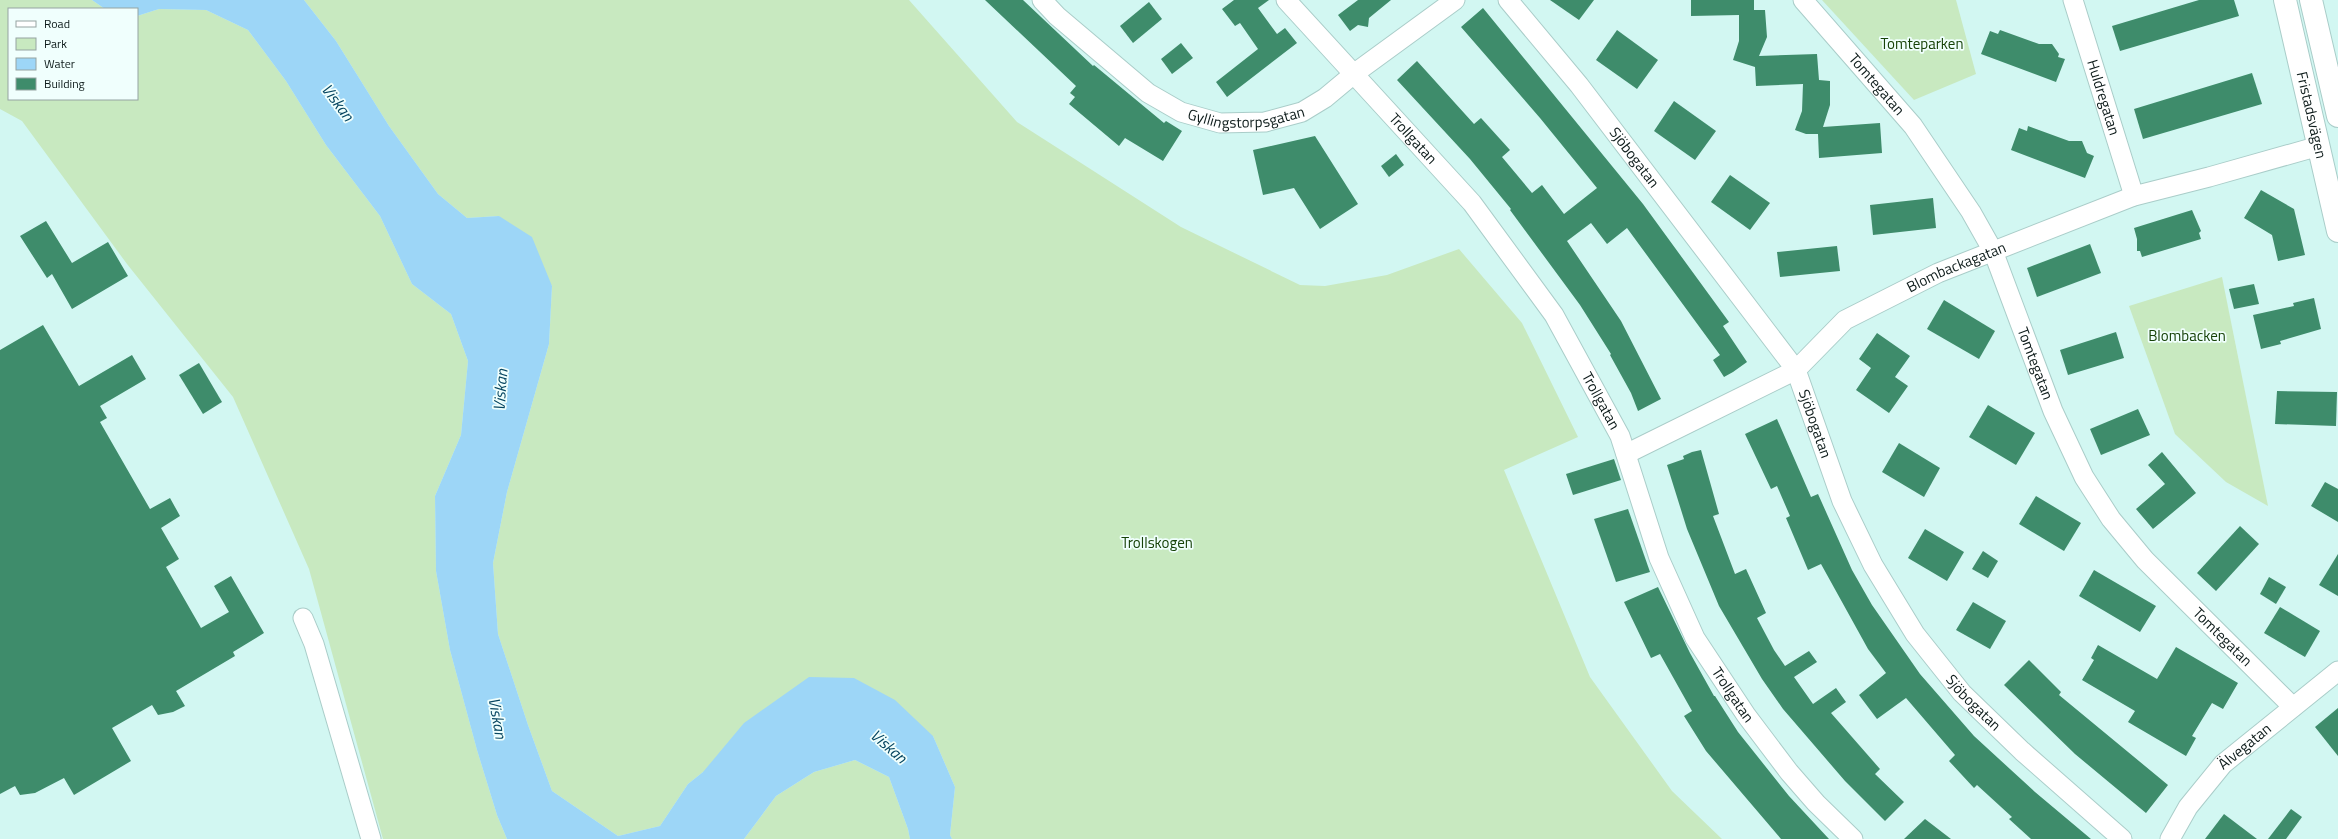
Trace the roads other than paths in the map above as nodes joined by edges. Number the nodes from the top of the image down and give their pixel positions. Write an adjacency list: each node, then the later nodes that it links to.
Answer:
1 (1042, 0): 9 (street, Gyllingstorpsgatan)
2 (1286, 0): 9 (street, Trollgatan)
3 (1455, 0): 9 (street, Gyllingstorpsgatan)
4 (1508, 0): 15 (street, Sjöbogatan)
5 (1803, 0): 14 (street, Tomtegatan)
6 (2073, 0): 12 (street, Huldregatan)
7 (2285, 0): 11 (street, Fristadsvägen)
8 (2311, 0): 10 (street, Fristadsvägen)
9 (1355, 73): 16 (street, Trollgatan)
10 (2338, 116)
11 (2319, 146): 12 (street, Blombackagatan); 13 (street, Fristadsvägen)
12 (2134, 196): 14 (street, Blombackagatan)
13 (2338, 231)
14 (1993, 251): 15 (street, Blombackagatan); 19 (street, Tomtegatan)
15 (1796, 370): 16 (street, Blombackagatan); 22 (street, Sjöbogatan)
16 (1626, 454): 21 (street, Trollgatan)
17 (303, 618): 20 (street)
18 (2338, 671): 19 (street, Älvegatan)
19 (2293, 707): 23 (street, Älvegatan)
20 (371, 839)
21 (1853, 839)
22 (2122, 839)
23 (2170, 839)

